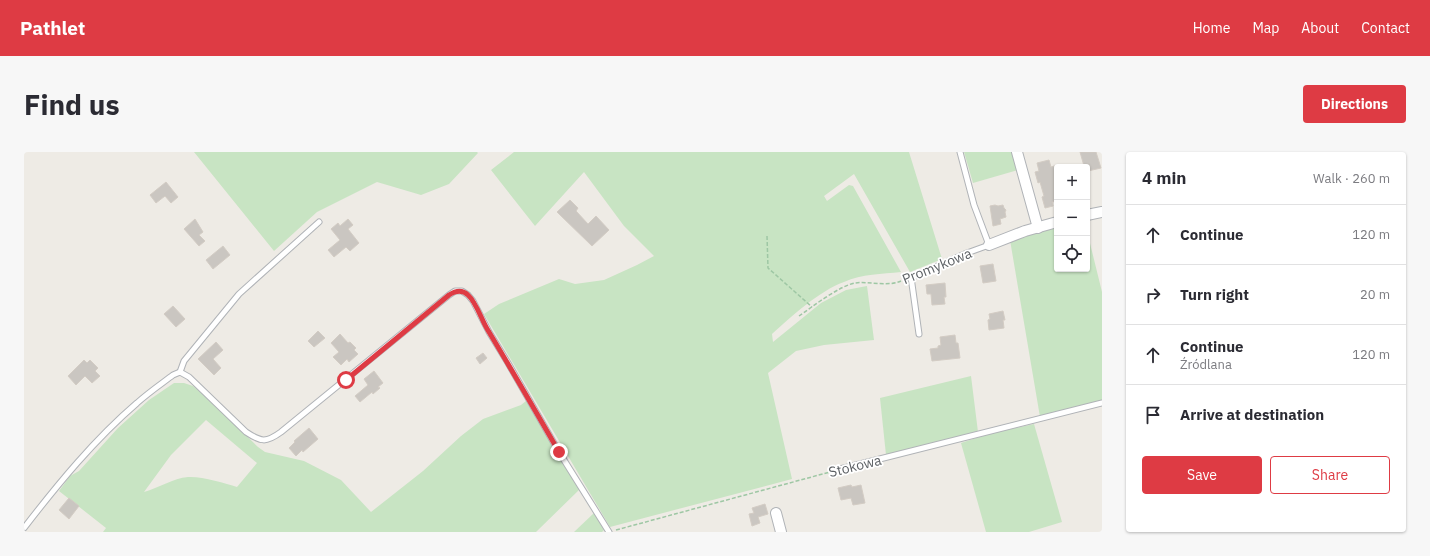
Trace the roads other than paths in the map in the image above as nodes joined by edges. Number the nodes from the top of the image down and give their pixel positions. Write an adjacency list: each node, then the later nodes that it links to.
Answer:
1 (960, 152): 8 (lane)
2 (1017, 152): 7 (street)
3 (1102, 212): 4 (street)
4 (1090, 214)
5 (319, 222): 12 (lane)
6 (1054, 223): 7 (street, Promykowa)
7 (1038, 228): 8 (street, Promykowa)
8 (989, 245): 9 (lane, Promykowa)
9 (912, 277): 10 (lane, Promykowa); 11 (lane)
10 (906, 278)
11 (919, 334)
12 (180, 372): 16 (lane); 17 (lane)
13 (1102, 403): 14 (lane, Stokowa)
14 (836, 470)
15 (776, 513): 18 (street)
16 (24, 528)
17 (609, 532)
18 (781, 532)

